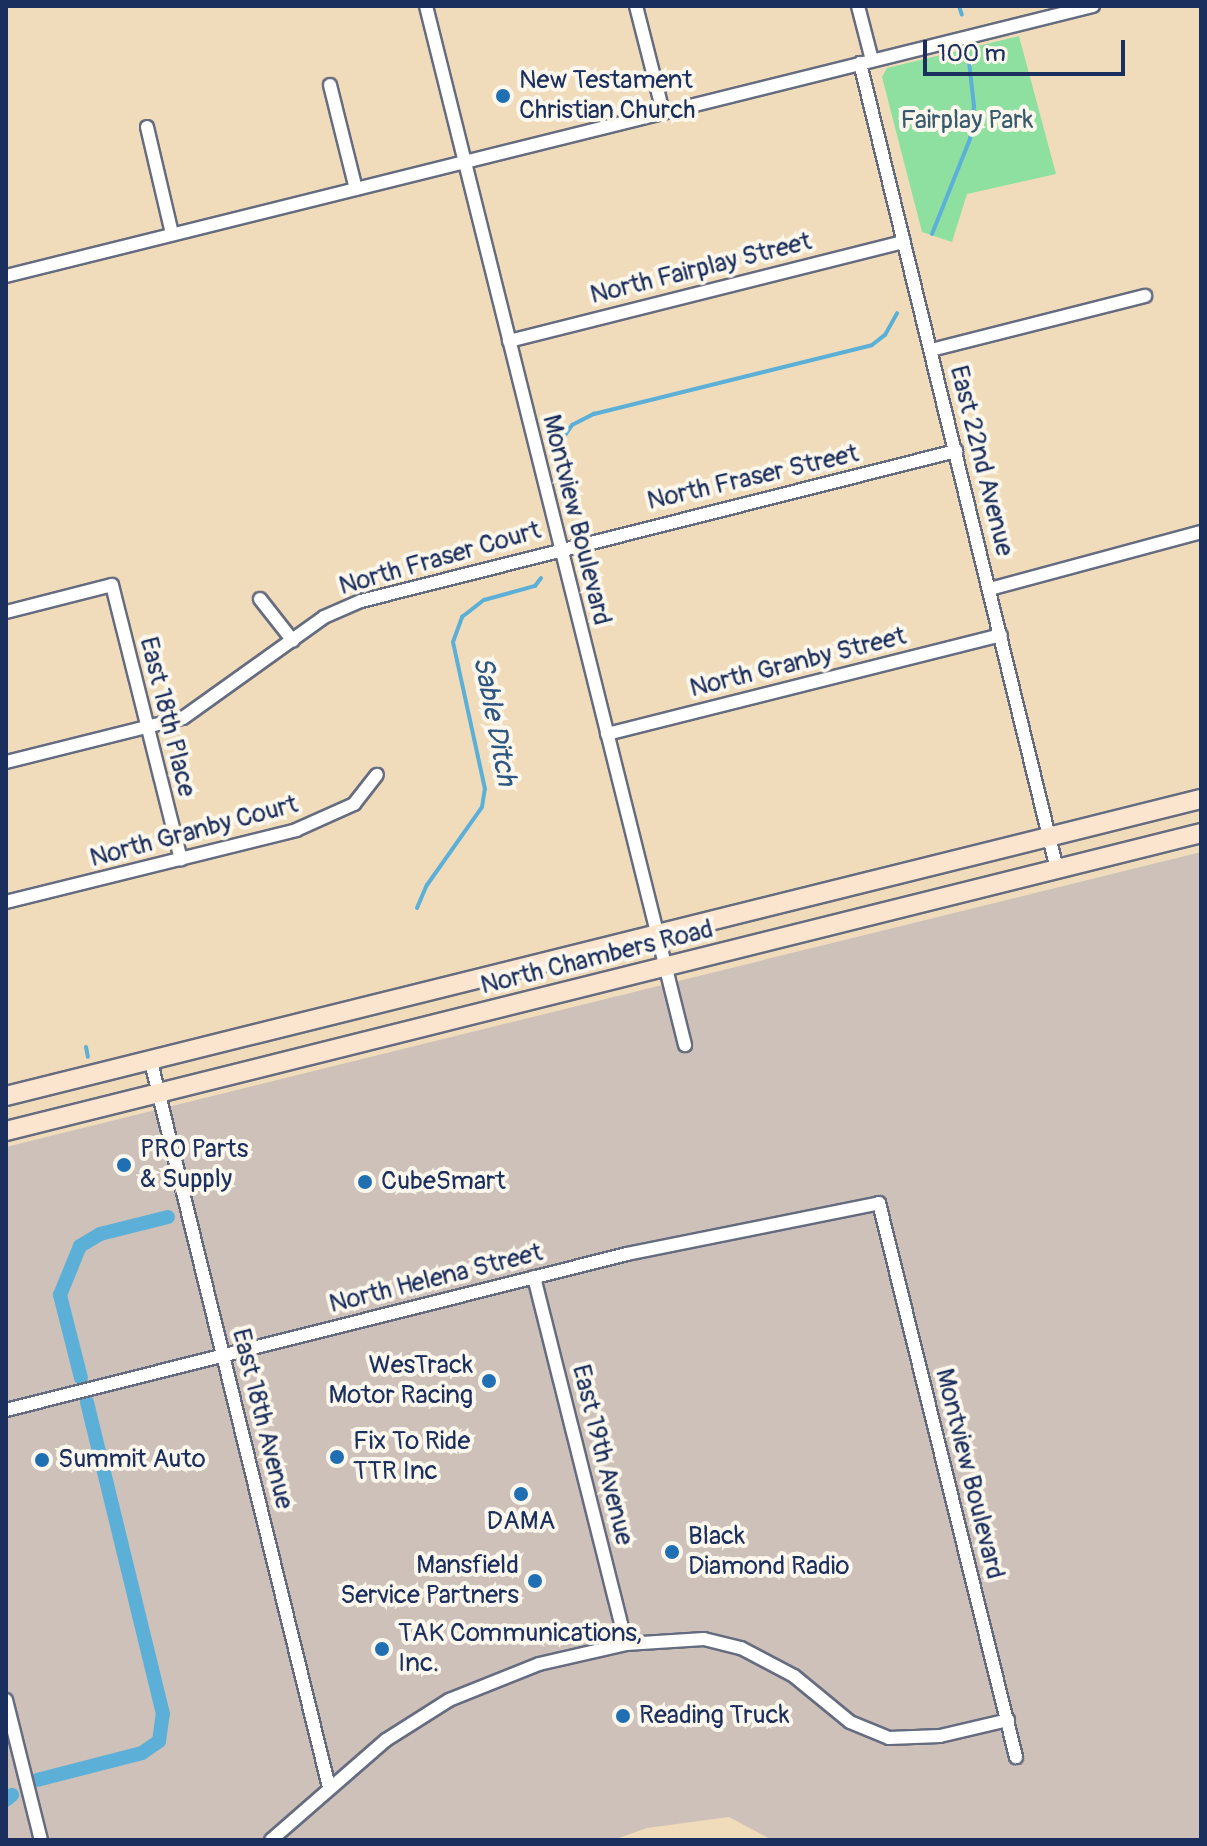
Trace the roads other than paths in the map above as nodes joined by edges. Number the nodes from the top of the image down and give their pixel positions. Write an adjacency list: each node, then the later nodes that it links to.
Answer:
1 (426, 6): 9 (street, Montview Boulevard)
2 (636, 6): 7 (street)
3 (858, 6): 5 (street, East 22nd Avenue)
4 (1093, 6): 5 (street)
5 (866, 62): 7 (street); 12 (street, East 22nd Avenue)
6 (330, 85): 10 (street)
7 (663, 112): 9 (street)
8 (147, 127): 11 (street)
9 (465, 164): 10 (street); 15 (street, Montview Boulevard)
10 (356, 189): 11 (street)
11 (172, 234): 13 (street)
12 (904, 242): 15 (street, North Fairplay Street); 16 (street, East 22nd Avenue)
13 (6, 276)
14 (1145, 296): 16 (street)
15 (509, 341): 19 (street, Montview Boulevard)
16 (931, 350): 17 (street, East 22nd Avenue)
17 (956, 451): 19 (street, North Fraser Street); 20 (street, East 22nd Avenue)
18 (1201, 532): 20 (street)
19 (560, 547): 24 (street, North Fraser Court); 26 (street, Montview Boulevard)
20 (990, 589): 23 (street, East 22nd Avenue)
21 (260, 599): 24 (street)
22 (6, 612): 25 (street, East 18th Place)
23 (1001, 635): 26 (street, North Granby Street); 31 (street, East 22nd Avenue)
24 (293, 641): 25 (street, North Fraser Court)
25 (147, 728): 27 (street, North Fraser Court); 32 (street, East 18th Place)
26 (607, 734): 35 (street, Montview Boulevard)
27 (6, 762)
28 (377, 775): 32 (street, North Granby Court)
29 (1201, 799): 31 (main road, North Chambers Road)
30 (1201, 833): 33 (main road, North Chambers Road)
31 (1050, 837): 33 (street, East 22nd Avenue); 35 (main road, North Chambers Road)
32 (181, 859): 34 (street, North Granby Court)
33 (1057, 869): 36 (main road, North Chambers Road)
34 (6, 902)
35 (656, 935): 36 (street, Montview Boulevard); 38 (main road, North Chambers Road)
36 (665, 968): 37 (street, Montview Boulevard); 39 (main road, North Chambers Road)
37 (685, 1045)
38 (151, 1062): 39 (street, East 18th Avenue); 40 (main road, North Chambers Road)
39 (159, 1094): 41 (main road, North Chambers Road); 44 (street, East 18th Avenue)
40 (6, 1096)
41 (6, 1131)
42 (879, 1203): 43 (street, North Helena Street); 48 (street, Montview Boulevard)
43 (534, 1277): 44 (street, North Helena Street); 46 (street, East 19th Avenue)
44 (224, 1355): 45 (street, North Helena Street); 50 (street, East 18th Avenue)
45 (6, 1410)
46 (626, 1644): 48 (street); 50 (street)
47 (6, 1700): 51 (street)
48 (1008, 1720): 49 (street, Montview Boulevard)
49 (1016, 1757)
50 (329, 1787): 52 (street)
51 (41, 1840)
52 (271, 1840)

